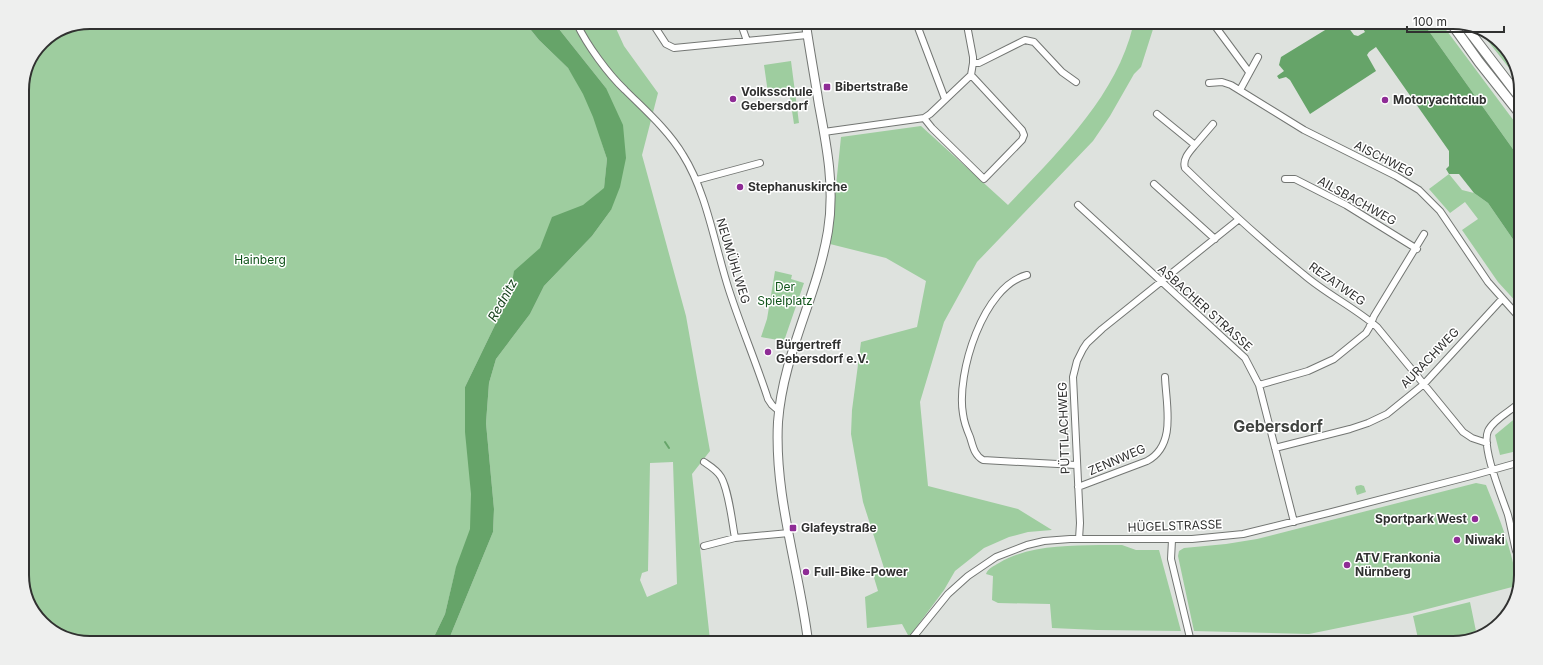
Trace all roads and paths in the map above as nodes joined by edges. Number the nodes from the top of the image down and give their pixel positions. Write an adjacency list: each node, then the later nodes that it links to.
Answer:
1 (580, 29): 29 (street, NEUMÜHLWEG)
2 (656, 29): 11 (street)
3 (743, 29): 11 (street)
4 (806, 29): 10 (main road)
5 (919, 29): 20 (street)
6 (968, 29): 13 (street)
7 (1217, 29): 14 (street)
8 (1456, 29): 21 (highway)
9 (1469, 31): 19 (highway)
10 (807, 34): 11 (street); 25 (main road)
11 (747, 41)
12 (1258, 57): 14 (street)
13 (973, 63): 15 (street); 16 (street)
14 (1249, 72): 18 (street)
15 (971, 75): 20 (street); 23 (street)
16 (1076, 82)
17 (1209, 83): 18 (street, AISCHWEG)
18 (1240, 90): 38 (street, AISCHWEG)
19 (1514, 90)
20 (945, 99): 23 (street)
21 (1514, 106)
22 (1157, 114): 26 (street)
23 (924, 118): 25 (street)
24 (1213, 124): 26 (street, REZATWEG)
25 (824, 132): 45 (main road)
26 (1195, 144): 32 (street, REZATWEG)
27 (760, 163): 29 (street)
28 (1285, 179): 35 (street, AILSBACHWEG)
29 (697, 180): 45 (street, NEUMÜHLWEG)
30 (1154, 184): 34 (street)
31 (1078, 205): 37 (street, ASBACHER STRASSE)
32 (1238, 220): 34 (street, PÜTTLACHWEG); 40 (street, REZATWEG)
33 (1424, 234): 35 (street)
34 (1215, 239): 37 (street, PÜTTLACHWEG)
35 (1416, 248): 40 (street)
36 (1026, 275): 50 (street)
37 (1161, 282): 43 (street, ASBACHER STRASSE); 50 (street, PÜTTLACHWEG)
38 (1502, 299): 39 (street, AISCHWEG); 42 (street, AURACHWEG)
39 (1514, 312)
40 (1371, 322): 42 (street, REZATWEG); 43 (street)
41 (1165, 377): 52 (street, ZENNWEG)
42 (1424, 384): 46 (street, REZATWEG); 47 (street, AURACHWEG)
43 (1259, 385): 47 (street, ASBACHER STRASSE)
44 (1514, 407): 46 (street)
45 (779, 411): 54 (main road)
46 (1487, 443): 51 (street)
47 (1275, 448): 53 (street, ASBACHER STRASSE)
48 (704, 462): 55 (street)
49 (1514, 463): 51 (street, HÜGELSTRASSE)
50 (1076, 465): 52 (street, PÜTTLACHWEG)
51 (1493, 470): 53 (street, HÜGELSTRASSE); 58 (street)
52 (1078, 487): 56 (street, PÜTTLACHWEG)
53 (1294, 522): 57 (street, HÜGELSTRASSE)
54 (789, 533): 55 (street); 60 (main road)
55 (735, 538): 59 (street)
56 (1079, 540): 57 (street, HÜGELSTRASSE); 61 (street, HÜGELSTRASSE)
57 (1172, 540): 62 (street)
58 (1514, 542)
59 (704, 546)
60 (807, 636)
61 (916, 636)
62 (1190, 636)

